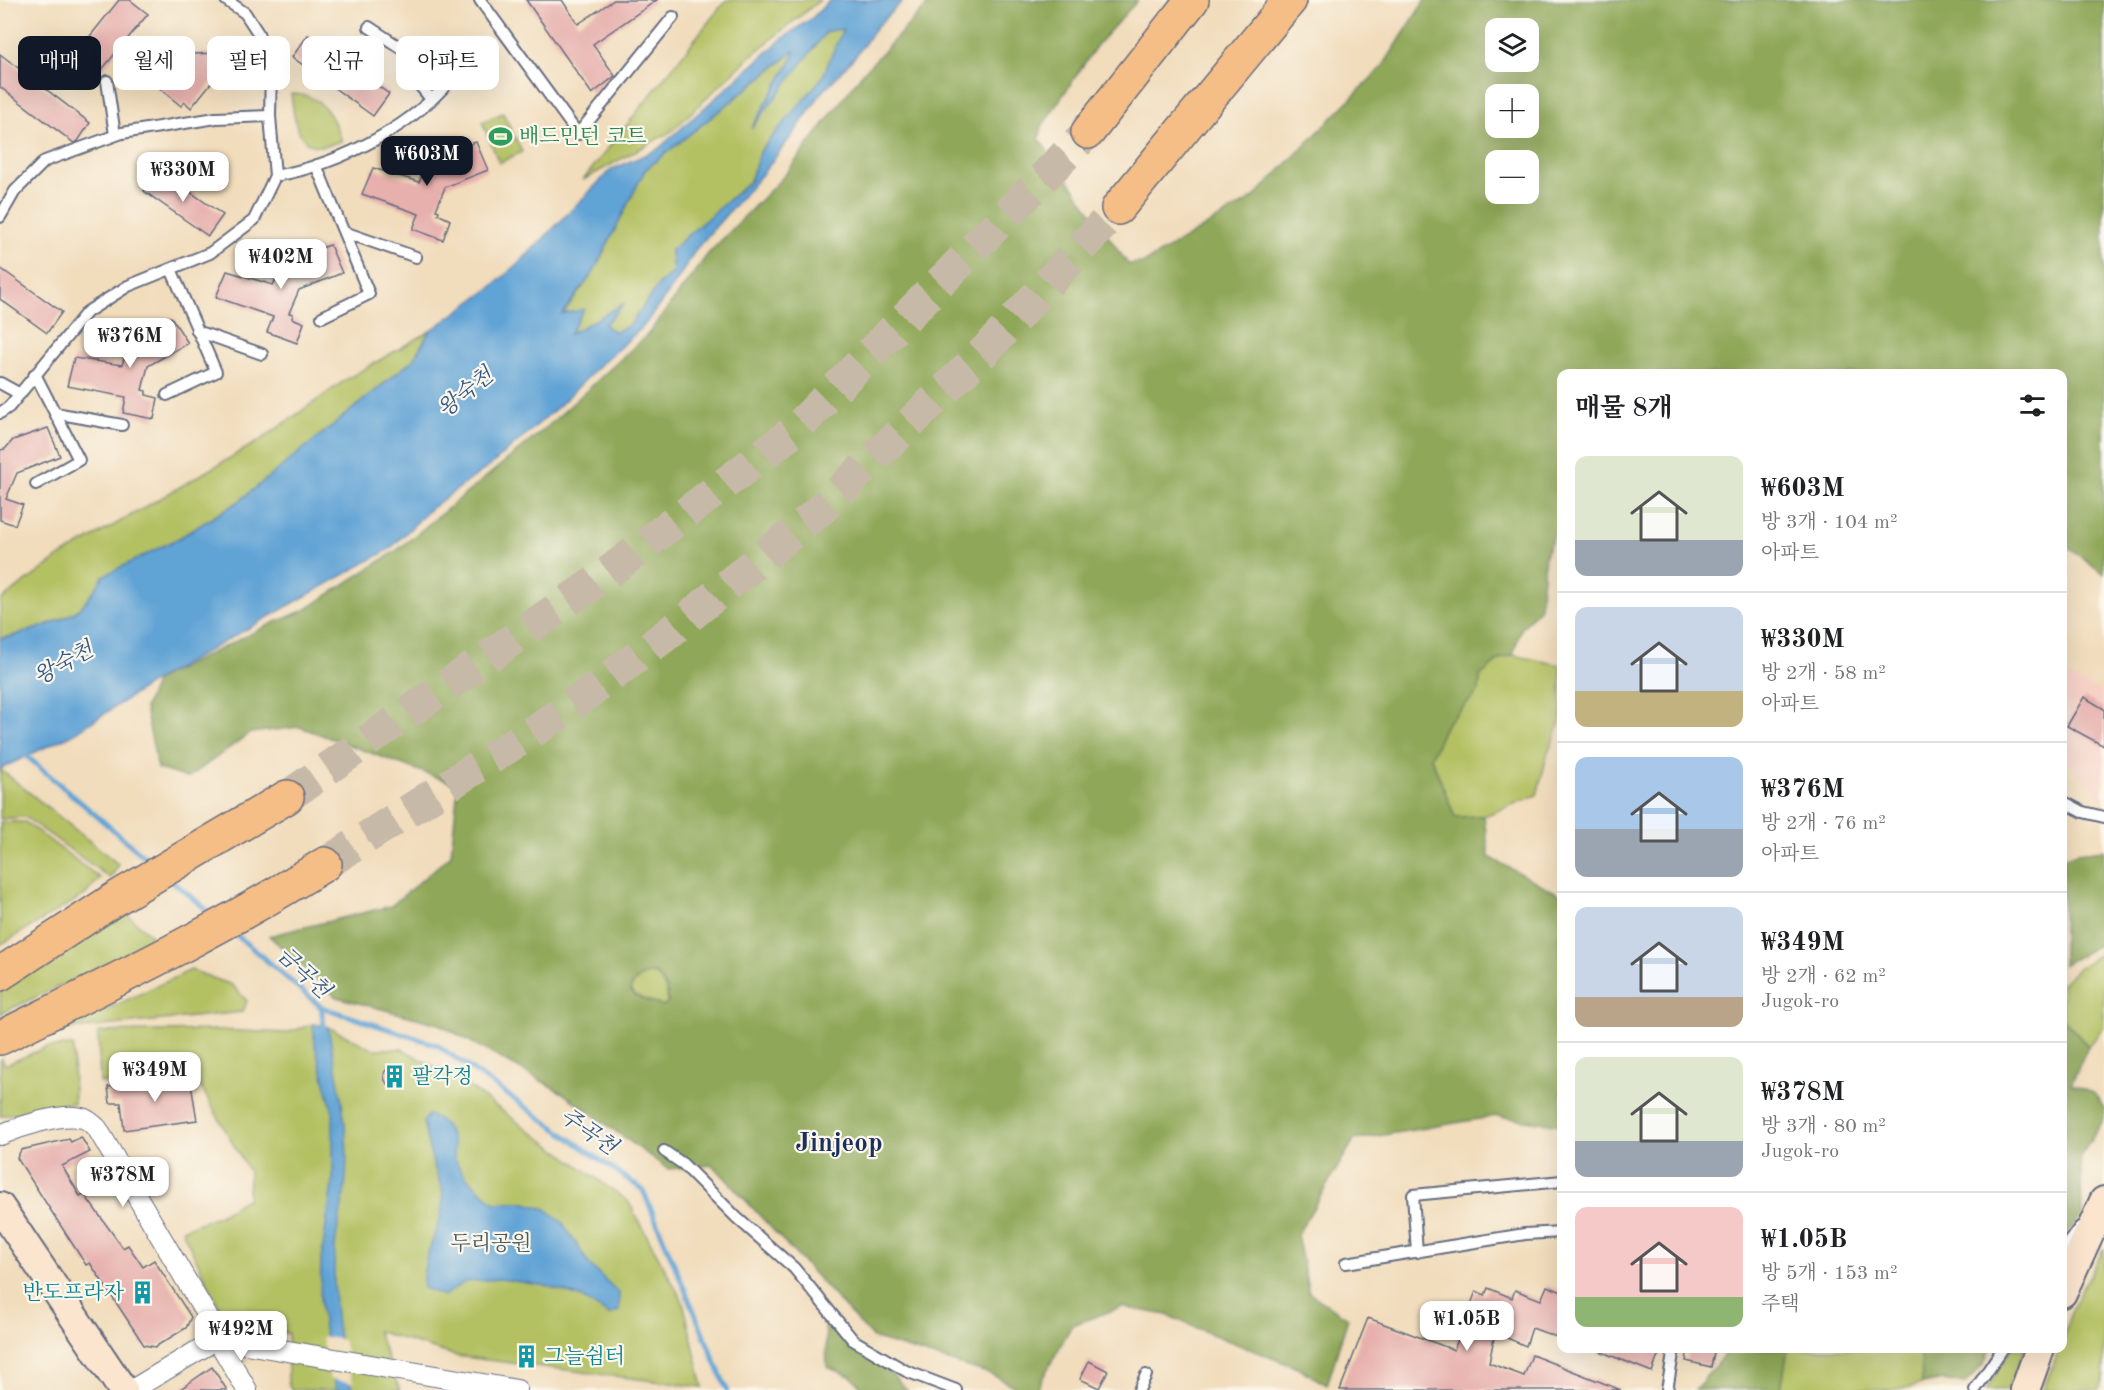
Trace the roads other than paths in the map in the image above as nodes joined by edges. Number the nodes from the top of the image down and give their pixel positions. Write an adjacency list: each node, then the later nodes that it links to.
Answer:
1 (226, 0): 10 (lane)
2 (480, 0): 5 (lane)
3 (1192, 0): 11 (highway)
4 (1290, 0): 15 (highway)
5 (673, 17)
6 (369, 27): 9 (lane)
7 (107, 81): 12 (lane)
8 (441, 90): 9 (lane)
9 (431, 99): 13 (lane)
10 (270, 116): 12 (lane); 14 (lane)
11 (1088, 132)
12 (115, 135): 16 (lane)
13 (316, 165): 14 (lane); 17 (lane)
14 (274, 176): 19 (lane)
15 (1118, 208)
16 (0, 217)
17 (344, 232): 18 (lane); 20 (lane)
18 (416, 257)
19 (171, 269): 21 (lane); 23 (lane)
20 (322, 316)
21 (197, 331): 22 (lane); 26 (lane)
22 (262, 354)
23 (35, 374): 25 (lane); 28 (lane)
24 (0, 383): 25 (lane)
25 (20, 394): 27 (lane)
26 (167, 395)
27 (0, 413)
28 (55, 413): 29 (lane); 30 (lane)
29 (122, 424)
30 (36, 484)
31 (287, 797): 35 (highway)
32 (2067, 804): 33 (lane)
33 (2104, 817)
34 (325, 864): 36 (highway)
35 (1, 973)
36 (9, 1035)
37 (0, 1135): 47 (street)
38 (664, 1151): 56 (lane)
39 (1557, 1182): 44 (lane)
40 (2104, 1200): 43 (lane); 46 (street)
41 (0, 1207): 52 (street)
42 (1557, 1232): 44 (lane)
43 (2067, 1245)
44 (1417, 1252): 45 (lane)
45 (1346, 1263)
46 (2067, 1282)
47 (217, 1339): 53 (street); 54 (street); 55 (street)
48 (1673, 1353): 58 (lane)
49 (2000, 1353): 59 (lane)
50 (2038, 1353): 60 (street)
51 (1146, 1375): 57 (lane)
52 (123, 1390)
53 (132, 1390)
54 (247, 1390)
55 (517, 1390)
56 (956, 1390)
57 (1139, 1390)
58 (1667, 1390)
59 (1975, 1390)
60 (2025, 1390)

